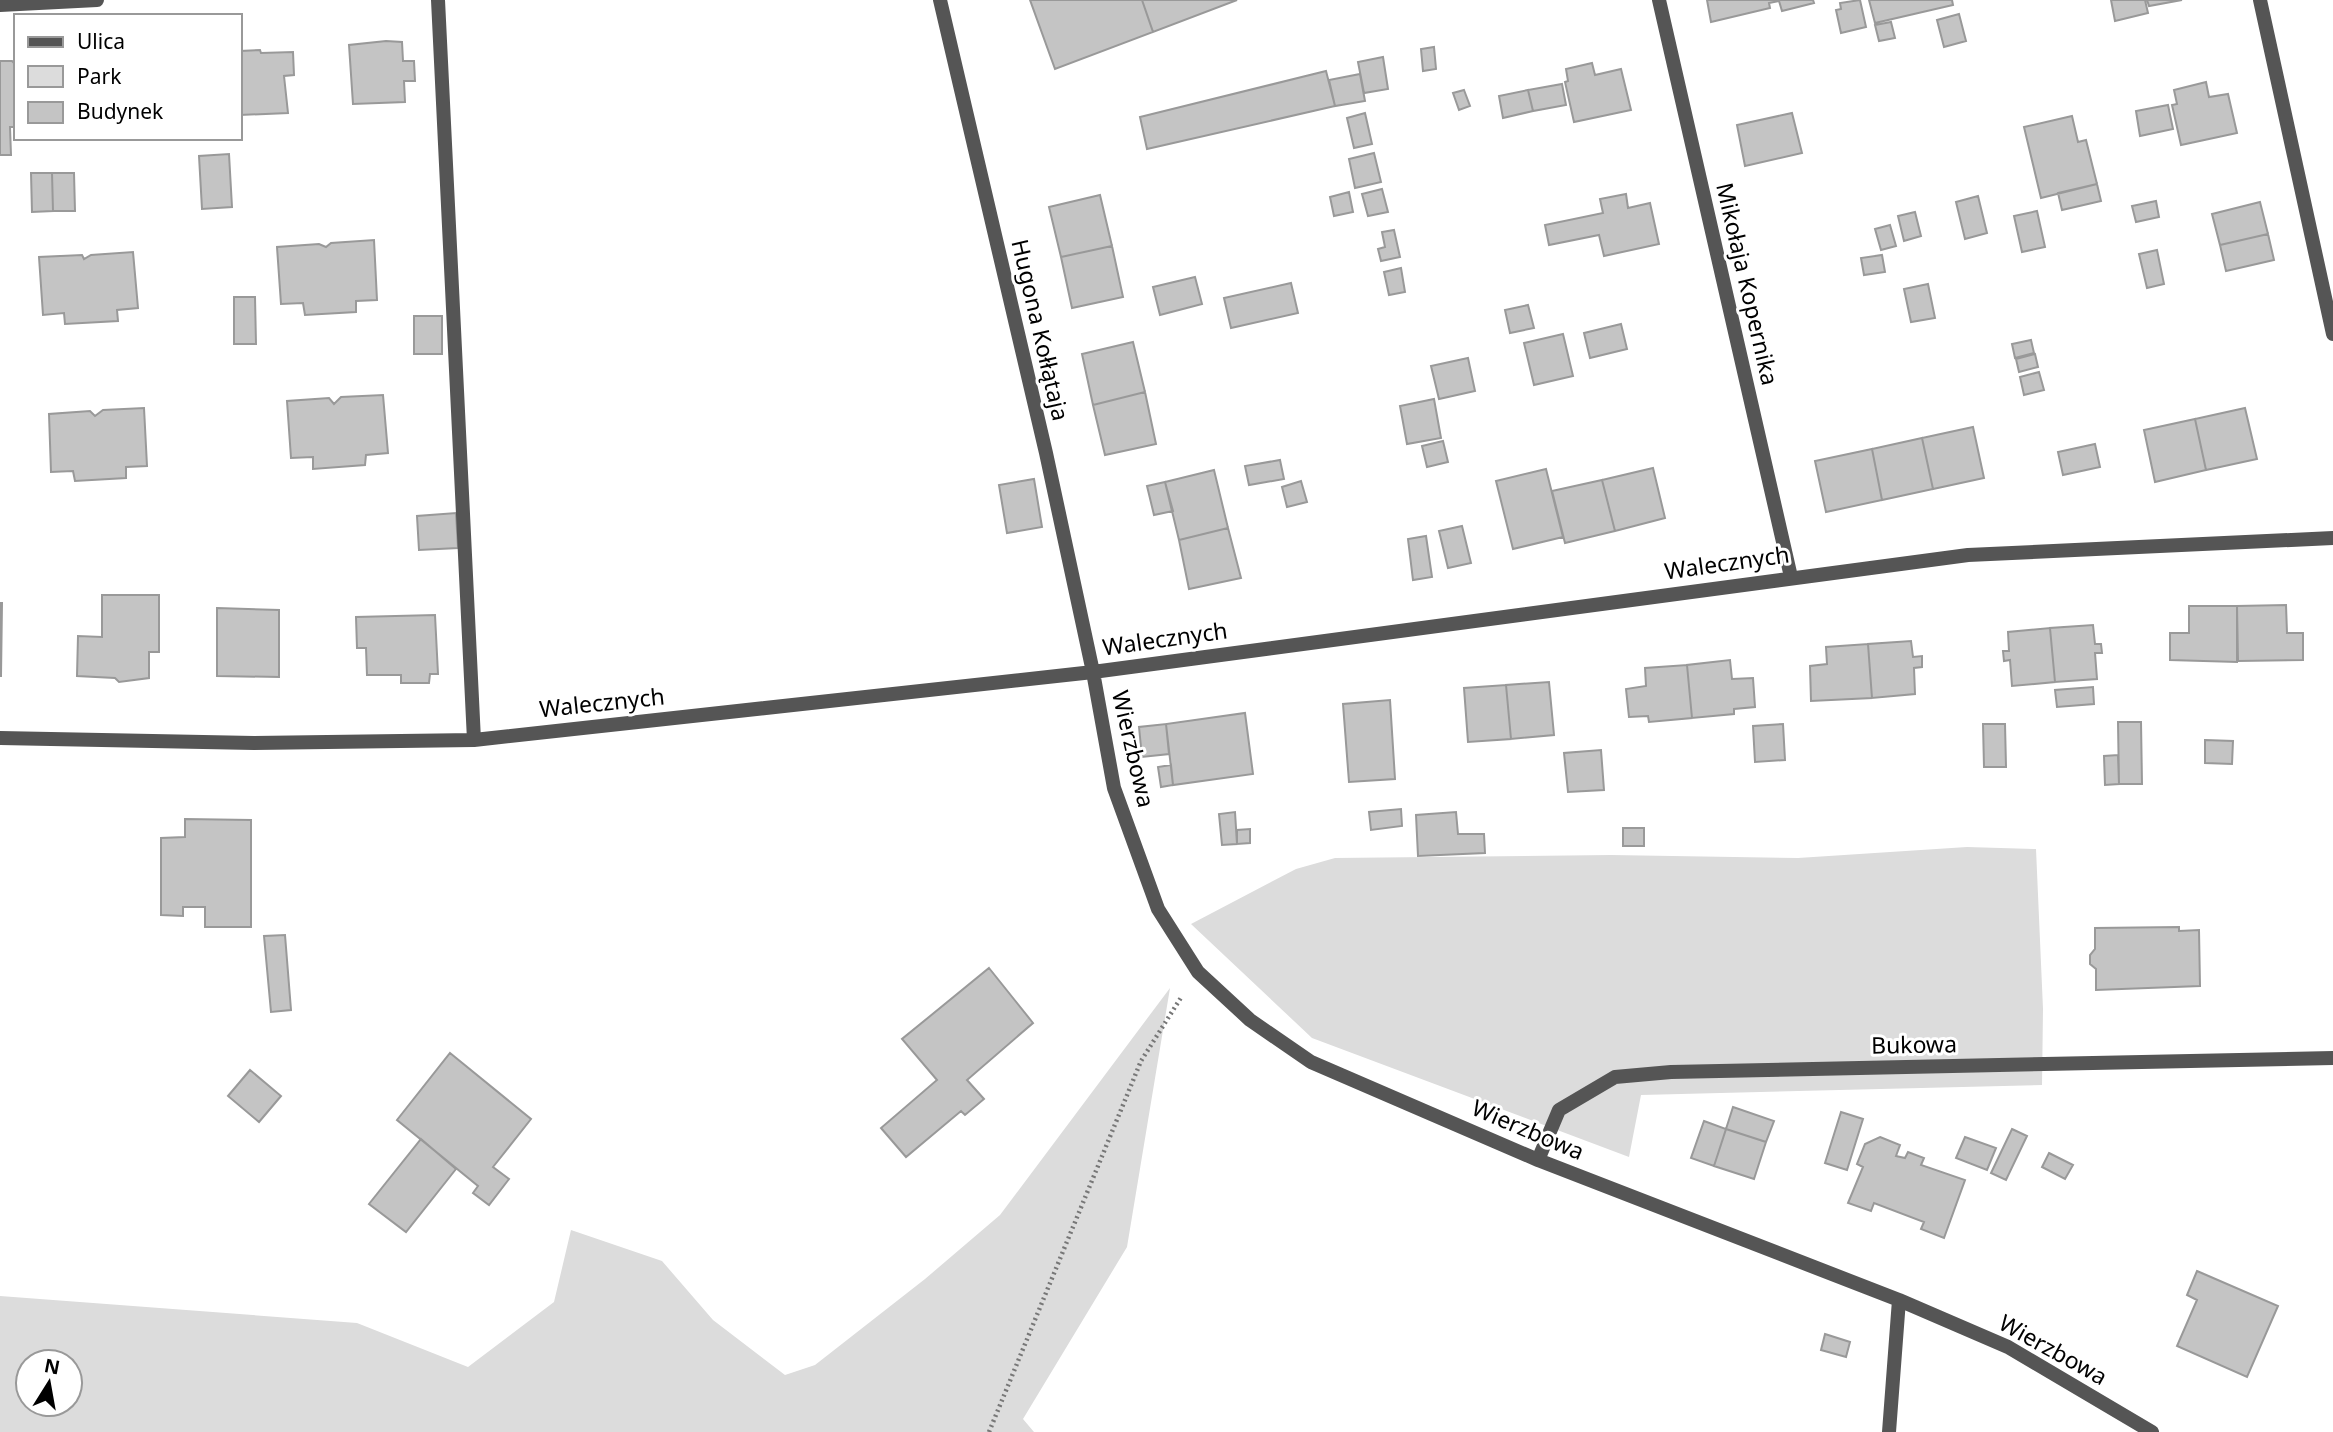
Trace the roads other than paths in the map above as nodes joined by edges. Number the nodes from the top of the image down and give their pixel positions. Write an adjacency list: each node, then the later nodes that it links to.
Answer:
1 (97, 0): 6 (street)
2 (438, 0): 12 (street)
3 (940, 0): 10 (street, Hugona Kołłątaja)
4 (1659, 0): 9 (street, Mikołaja Kopernika)
5 (2260, 0): 7 (street)
6 (0, 5)
7 (2333, 334)
8 (2333, 538): 9 (street, Walecznych)
9 (1791, 577): 10 (street, Walecznych)
10 (1093, 672): 12 (street, Walecznych); 14 (street, Wierzbowa)
11 (0, 738): 12 (street, Walecznych)
12 (474, 740)
13 (2333, 1058): 14 (street, Bukowa)
14 (1538, 1160): 15 (street, Wierzbowa)
15 (1899, 1300): 16 (street); 17 (street, Wierzbowa)
16 (1889, 1432)
17 (2152, 1432)

